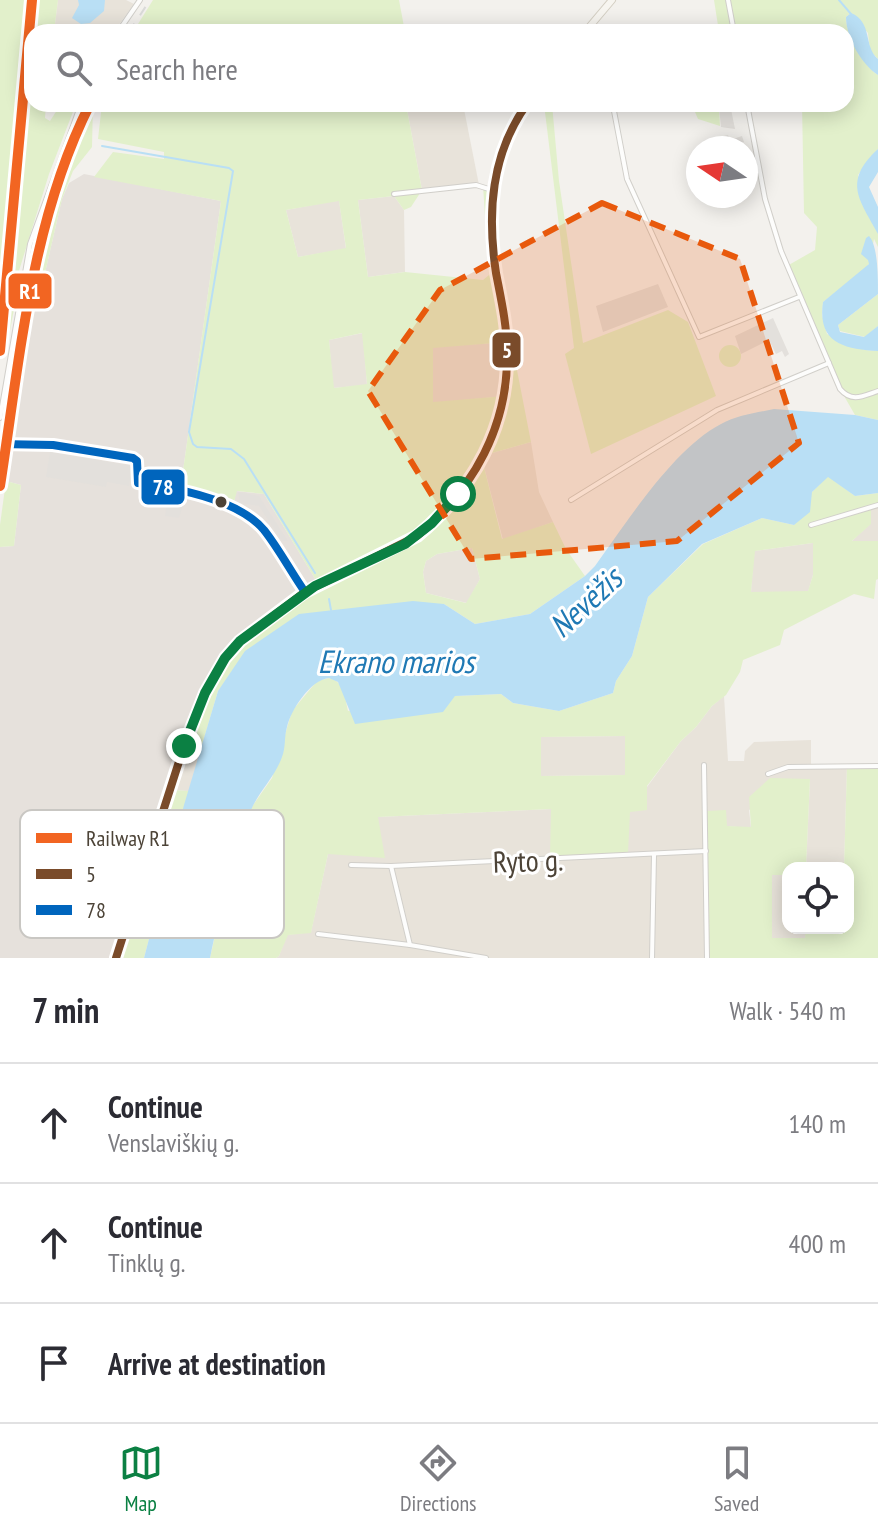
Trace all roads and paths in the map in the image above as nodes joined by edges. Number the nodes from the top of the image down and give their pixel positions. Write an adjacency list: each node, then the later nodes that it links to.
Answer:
1 (140, 0): 4 (street)
2 (612, 0): 5 (main road)
3 (728, 0): 6 (street)
4 (124, 24)
5 (592, 24)
6 (732, 24)
7 (78, 112): 16 (street)
8 (523, 112): 11 (main road)
9 (614, 112): 13 (street)
10 (749, 112): 13 (street)
11 (492, 190): 12 (street); 21 (main road)
12 (394, 194)
13 (799, 297): 14 (street)
14 (829, 363): 15 (street); 18 (street)
15 (878, 391)
16 (0, 418)
17 (0, 444): 21 (street)
18 (571, 500)
19 (878, 505): 20 (street)
20 (811, 525)
21 (305, 592): 25 (main road)
22 (704, 765): 26 (street)
23 (878, 766): 24 (street)
24 (768, 774)
25 (163, 810)
26 (706, 851): 27 (street, Ryto g.); 36 (street)
27 (654, 855): 29 (street, Ryto g.); 35 (street)
28 (351, 865): 29 (street, Ryto g.)
29 (391, 866): 32 (street)
30 (318, 934): 32 (street)
31 (122, 938): 33 (main road)
32 (410, 945): 34 (street)
33 (116, 958)
34 (482, 958)
35 (652, 958)
36 (707, 958)

